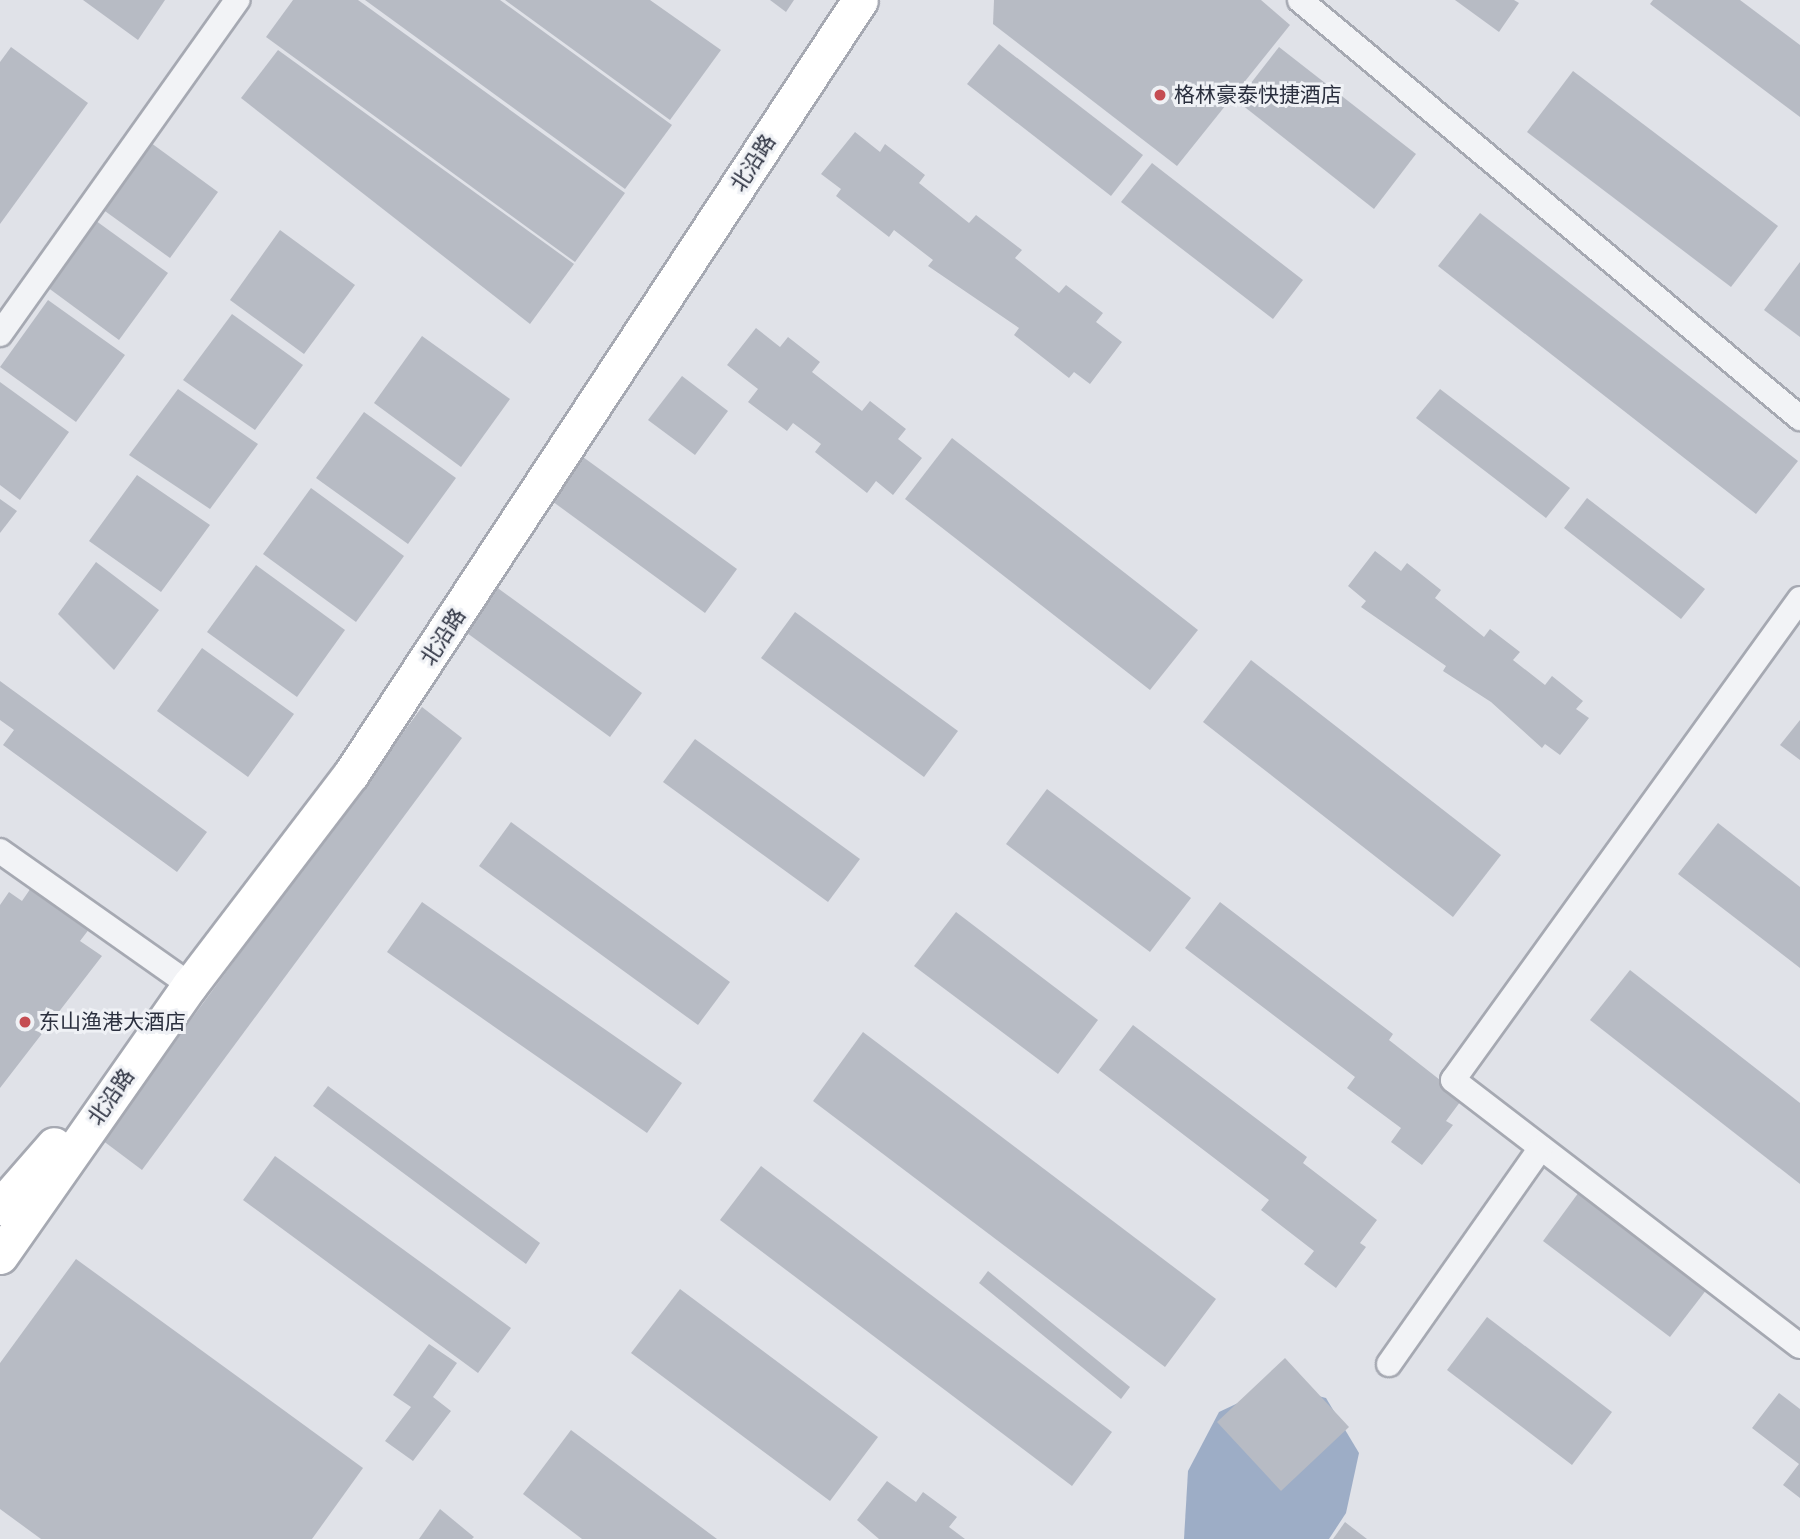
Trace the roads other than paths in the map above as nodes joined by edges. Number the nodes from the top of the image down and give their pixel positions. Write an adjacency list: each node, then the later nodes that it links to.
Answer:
1 (237, 0): 4 (street)
2 (860, 0): 8 (main road, 北沿路)
3 (1300, 0): 5 (street)
4 (0, 334)
5 (1800, 418)
6 (1800, 599): 9 (street)
7 (0, 851): 8 (street)
8 (190, 985): 10 (main road); 11 (main road, 北沿路)
9 (1541, 1148): 12 (street); 13 (street)
10 (0, 1208)
11 (0, 1256)
12 (1800, 1346)
13 (1389, 1364)

